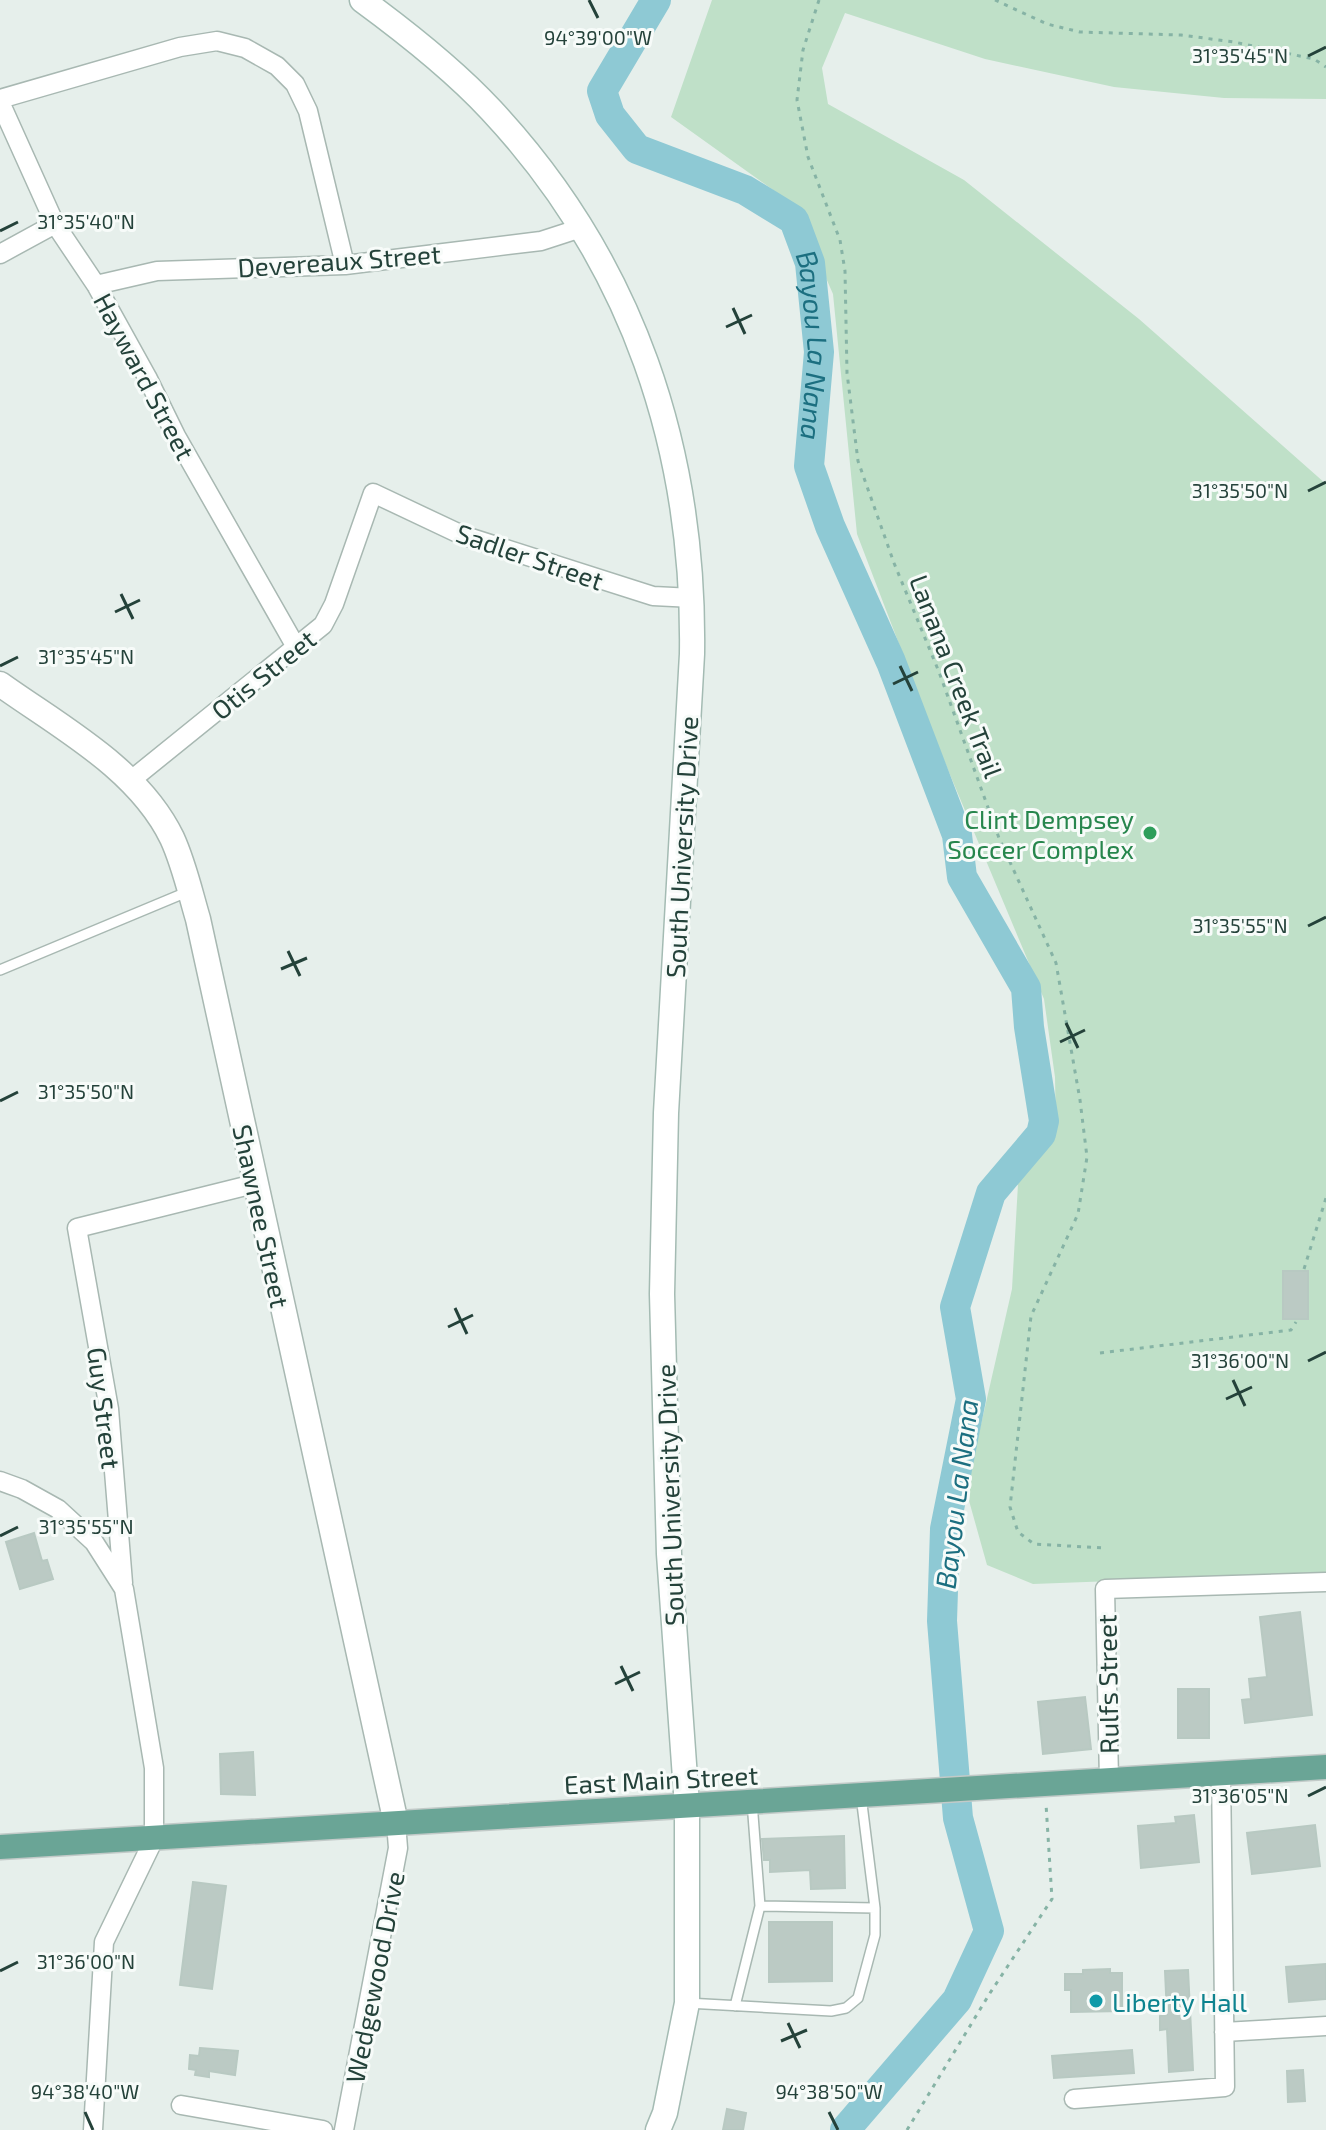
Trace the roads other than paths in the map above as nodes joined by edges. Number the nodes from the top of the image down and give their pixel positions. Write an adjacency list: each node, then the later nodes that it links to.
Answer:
1 (362, 0): 4 (main road, South University Drive)
2 (0, 100): 3 (street, Hayward Street); 6 (street)
3 (55, 224): 5 (street); 7 (street, Hayward Street)
4 (581, 228): 6 (street, Devereaux Street); 9 (main road, South University Drive)
5 (0, 254)
6 (345, 265): 7 (street, Devereaux Street)
7 (96, 285): 10 (street, Hayward Street)
8 (373, 493): 9 (street, Sadler Street); 10 (street, Otis Street)
9 (693, 598): 24 (main road, South University Drive)
10 (296, 647): 12 (street, Otis Street)
11 (0, 684): 12 (main road, Shawnee Street)
12 (130, 781): 13 (main road, Shawnee Street)
13 (190, 891): 14 (lane); 15 (main road, Shawnee Street)
14 (0, 970)
15 (254, 1184): 18 (street, Guy Street); 25 (main road, Shawnee Street)
16 (0, 1481): 18 (street)
17 (1326, 1582): 21 (street, Rulfs Street)
18 (124, 1589): 26 (street, Guy Street)
19 (1326, 1767): 20 (main road, East Main Street)
20 (1221, 1772): 21 (main road, East Main Street); 33 (street)
21 (1109, 1780): 22 (main road, East Main Street)
22 (869, 1794): 23 (main road, East Main Street); 29 (lane)
23 (752, 1802): 24 (main road, East Main Street); 28 (lane)
24 (687, 1806): 25 (main road, East Main Street); 30 (main road, South University Drive)
25 (396, 1823): 26 (main road, East Main Street); 38 (street, Wedgewood Drive)
26 (154, 1839): 27 (main road, East Main Street); 36 (street)
27 (0, 1847)
28 (760, 1906): 29 (lane); 31 (lane)
29 (875, 1908): 31 (lane)
30 (687, 2003): 31 (lane); 39 (main road, South University Drive)
31 (735, 2006)
32 (1326, 2026): 33 (street)
33 (1224, 2032): 34 (street)
34 (1074, 2099)
35 (181, 2105): 37 (street)
36 (93, 2130)
37 (323, 2130)
38 (344, 2130)
39 (658, 2130)

